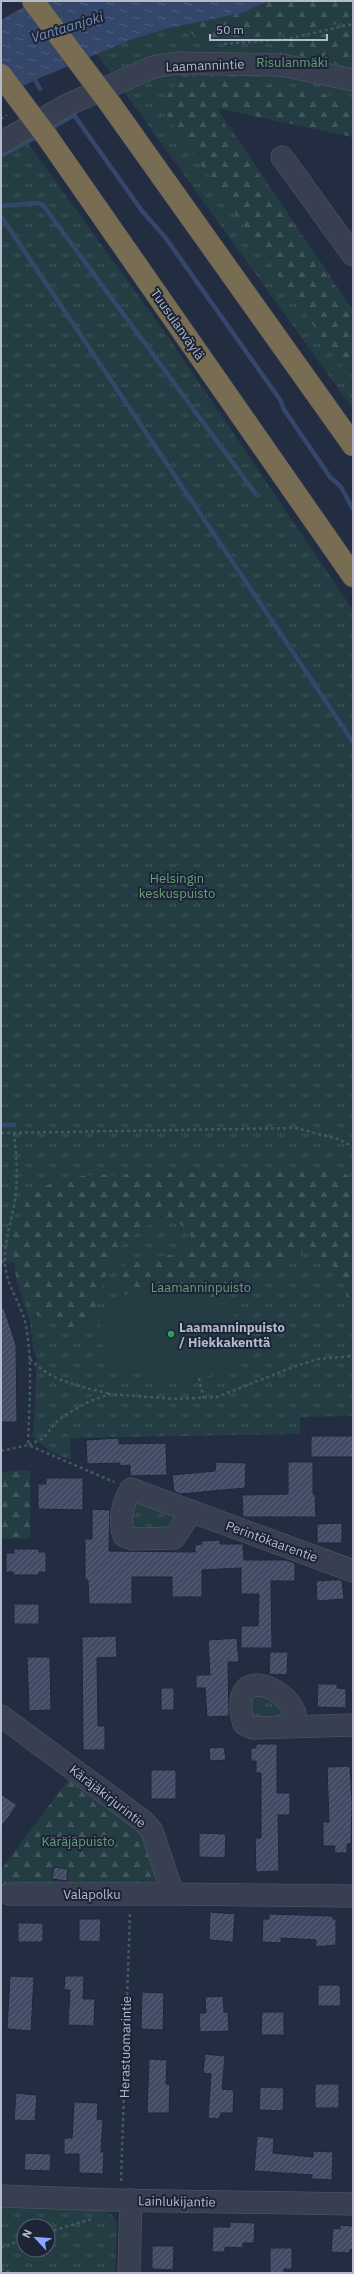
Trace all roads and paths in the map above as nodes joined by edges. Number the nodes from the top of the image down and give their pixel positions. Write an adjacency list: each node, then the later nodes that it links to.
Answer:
1 (33, 1): 7 (highway, bridge)
2 (1, 74): 8 (highway, Tuusulanväylä, bridge)
3 (353, 80): 4 (street, Laamannintie)
4 (1, 143)
5 (282, 158): 6 (street)
6 (353, 255)
7 (353, 445)
8 (353, 576)
9 (1, 1133): 10 (path)
10 (14, 1133): 11 (path); 13 (path)
11 (353, 1146)
12 (1, 1262): 13 (path)
13 (5, 1262): 15 (path)
14 (353, 1356): 18 (path)
15 (29, 1358): 17 (path); 19 (path)
16 (199, 1378): 18 (path)
17 (110, 1394): 18 (path); 19 (path)
18 (204, 1399)
19 (28, 1445): 20 (path); 21 (path)
20 (1, 1451)
21 (131, 1489): 22 (street, Perintökaarentie); 22 (street)
22 (191, 1512): 23 (street, Perintökaarentie)
23 (353, 1571)
24 (1, 1716): 29 (street, Käräjäkirjurintie)
25 (353, 1725): 26 (street)
26 (296, 1726)
27 (10, 1894): 28 (street, Valapolku)
28 (130, 1894): 29 (street, Valapolku); 32 (path, Herastuomarintie)
29 (173, 1894): 30 (street)
30 (353, 1896)
31 (1, 2196): 32 (street, Lainlukijantie)
32 (126, 2200): 33 (street, Lainlukijantie); 38 (street)
33 (353, 2204)
34 (16, 2242): 35 (path)
35 (1, 2248)
36 (1, 2268): 37 (path)
37 (11, 2273)
38 (129, 2273)

